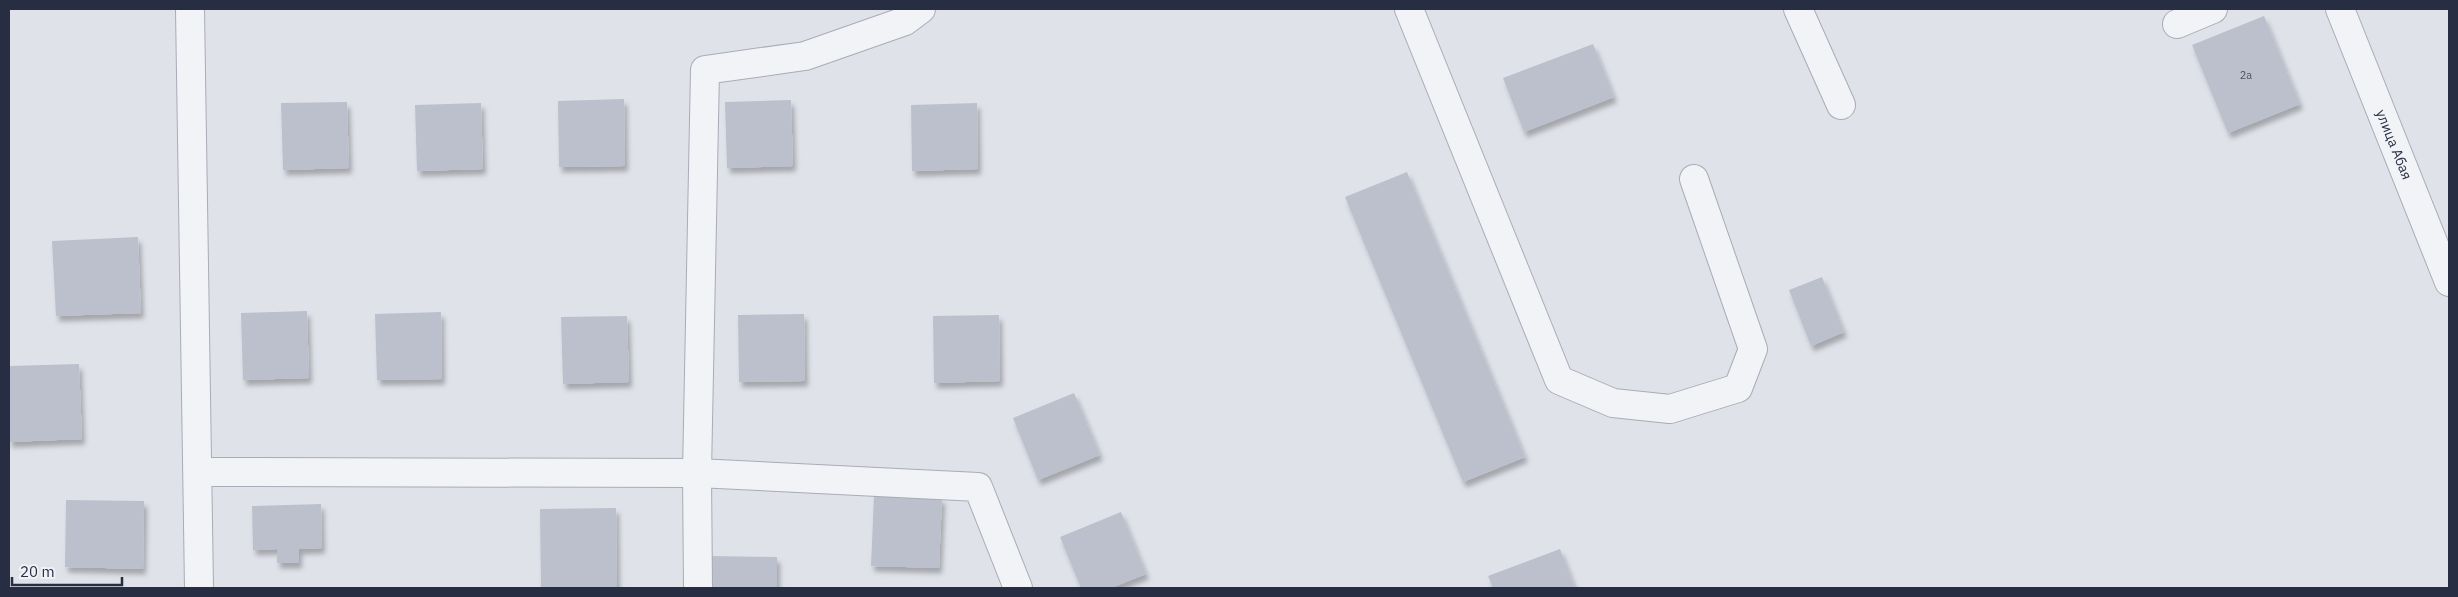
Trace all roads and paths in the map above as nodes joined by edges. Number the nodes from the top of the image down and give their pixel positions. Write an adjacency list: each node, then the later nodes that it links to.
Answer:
1 (190, 9): 11 (street)
2 (921, 9): 12 (street)
3 (1409, 9): 9 (street)
4 (1798, 9): 8 (street)
5 (2213, 9): 7 (street)
6 (2340, 9): 10 (street, улица Абая)
7 (2178, 24)
8 (1841, 105)
9 (1694, 179)
10 (2449, 282)
11 (198, 472): 12 (street); 13 (street)
12 (698, 474): 14 (street); 15 (street)
13 (199, 588)
14 (698, 588)
15 (1018, 588)

